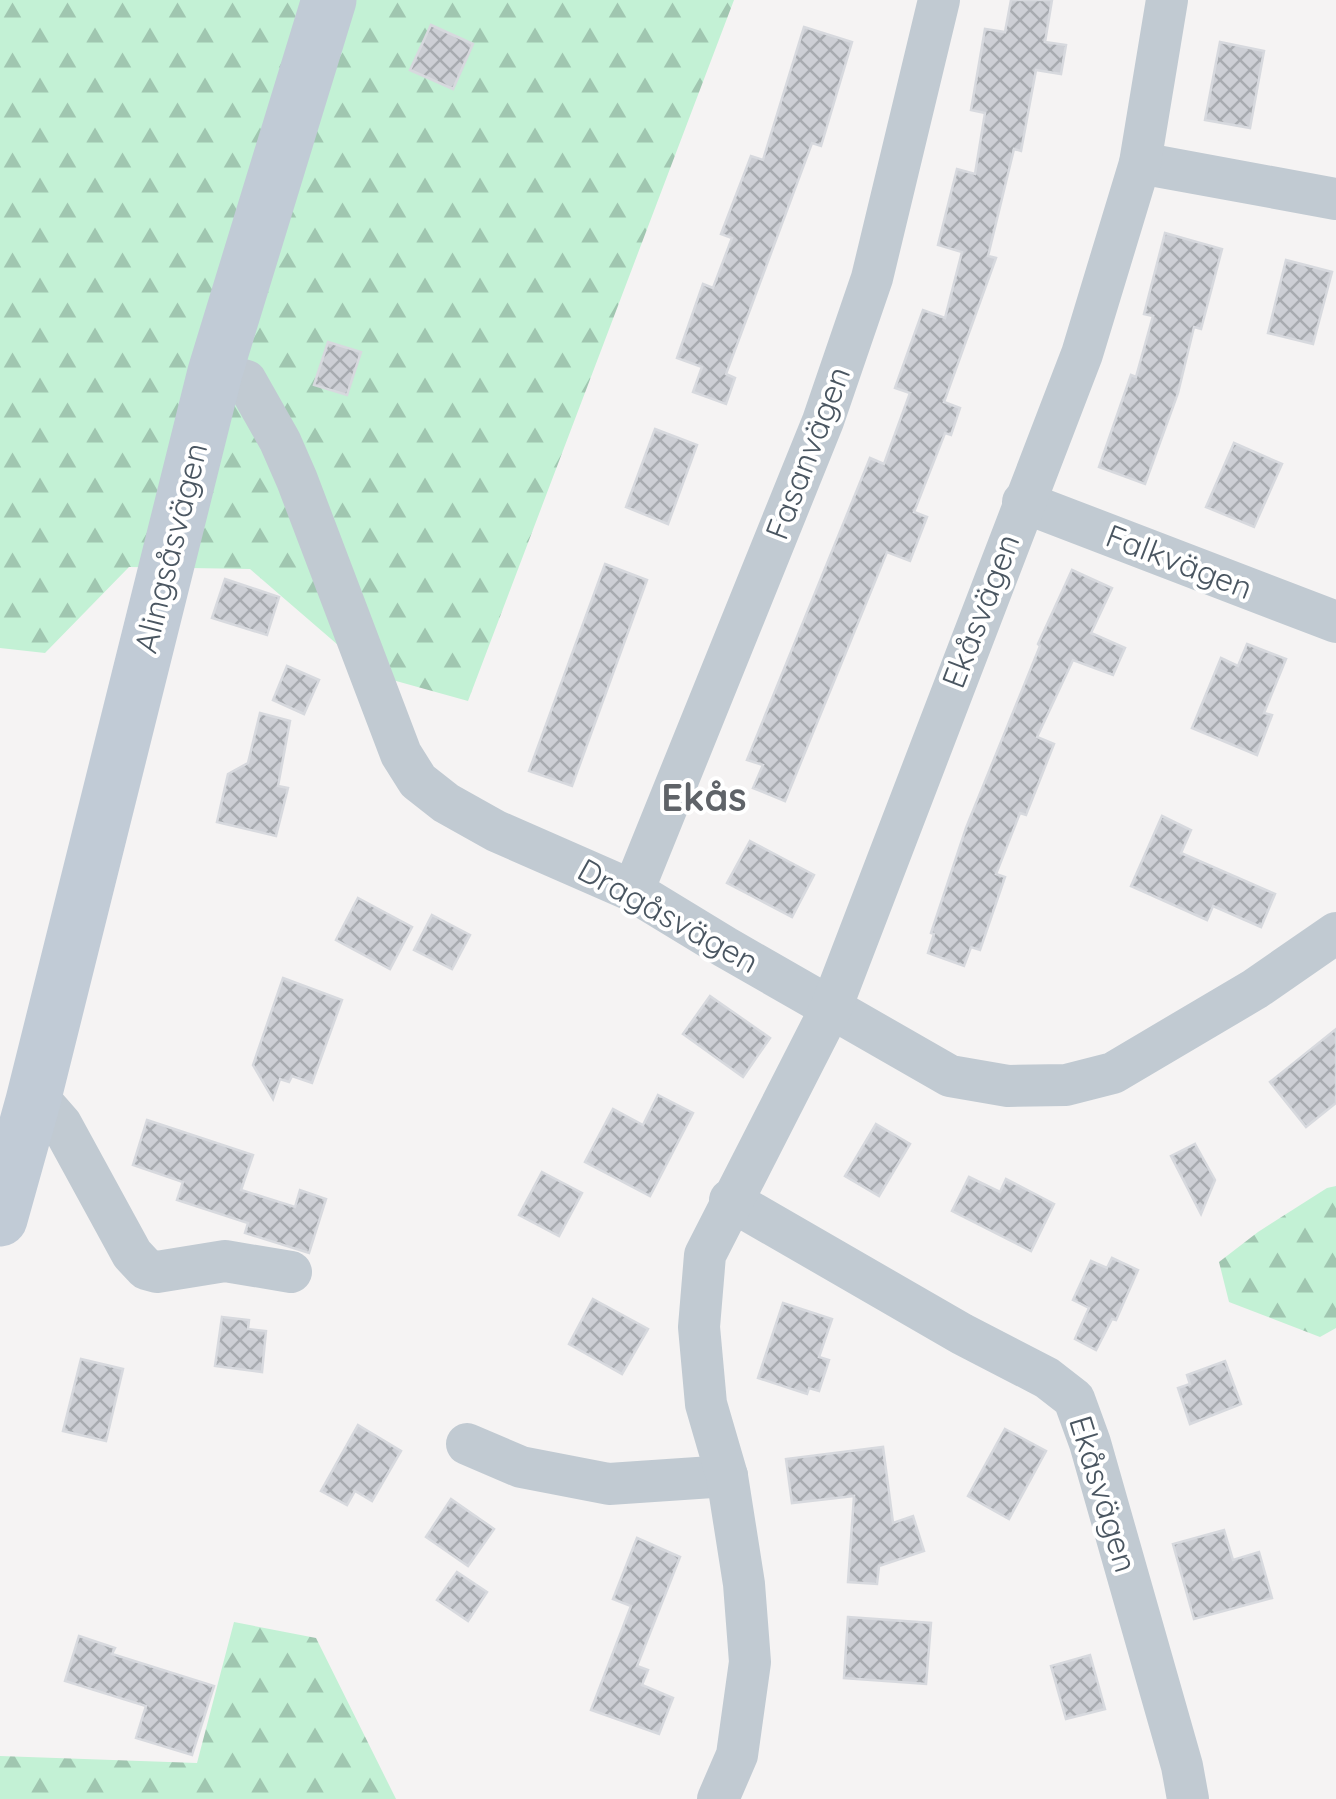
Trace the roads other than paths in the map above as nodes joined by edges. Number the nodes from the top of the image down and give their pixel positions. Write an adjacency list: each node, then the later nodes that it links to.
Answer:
1 (329, 0): 6 (main road, Alingsåsvägen)
2 (938, 0): 9 (street, Fasanvägen)
3 (1167, 0): 4 (street, Ekåsvägen)
4 (1140, 163): 5 (street); 7 (street, Ekåsvägen)
5 (1336, 198)
6 (216, 372): 9 (street, Dragåsvägen); 12 (main road, Alingsåsvägen)
7 (1023, 502): 8 (street, Falkvägen); 11 (street, Ekåsvägen)
8 (1336, 622)
9 (633, 891): 11 (street, Dragåsvägen)
10 (1336, 933): 11 (street, Dragåsvägen)
11 (831, 1008): 13 (street, Ekåsvägen)
12 (33, 1101): 14 (main road, Alingsåsvägen); 15 (street)
13 (730, 1200): 17 (street, Ekåsvägen); 19 (street, Ekåsvägen)
14 (0, 1219)
15 (291, 1272)
16 (468, 1444): 17 (street)
17 (727, 1476): 18 (street, Ekåsvägen)
18 (718, 1799)
19 (1188, 1799)

